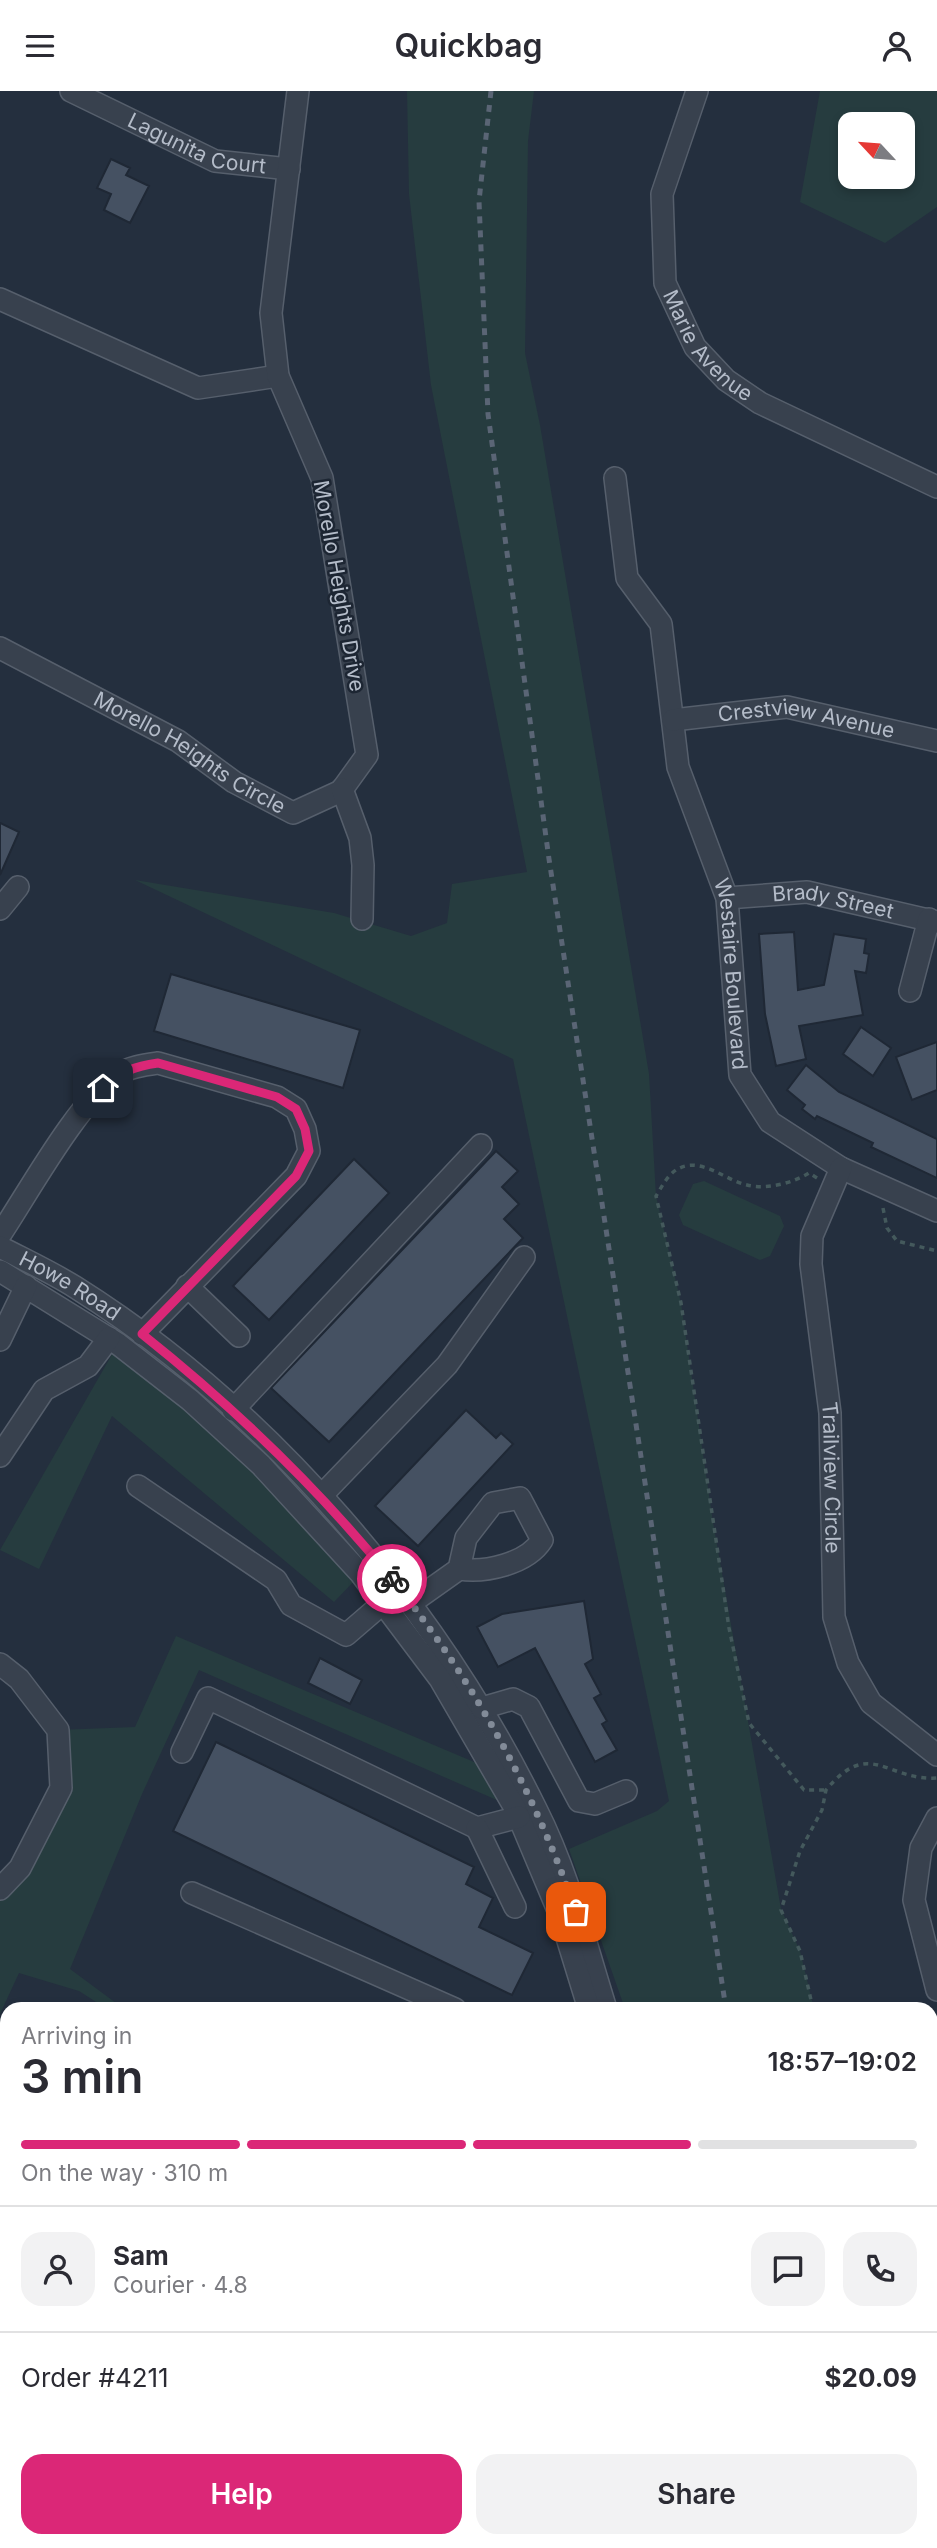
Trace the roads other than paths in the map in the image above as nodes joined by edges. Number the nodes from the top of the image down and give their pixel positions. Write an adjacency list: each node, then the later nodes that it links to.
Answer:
1 (71, 91): 4 (street, Lagunita Court)
2 (298, 91): 4 (street, Morello Heights Drive)
3 (697, 91): 8 (street, Marie Avenue)
4 (289, 169): 6 (street, Morello Heights Drive)
5 (0, 299): 6 (street)
6 (278, 376): 12 (street, Morello Heights Drive)
7 (615, 478): 10 (street, Westaire Boulevard)
8 (937, 487)
9 (0, 648): 13 (street, Morello Heights Circle)
10 (673, 720): 11 (street, Crestview Avenue); 15 (street, Westaire Boulevard)
11 (937, 741)
12 (367, 755): 13 (street, Morello Heights Circle)
13 (342, 789): 17 (street)
14 (18, 887): 16 (street)
15 (727, 898): 18 (street, Brady Street); 21 (street, Westaire Boulevard)
16 (0, 909)
17 (362, 919)
18 (933, 921): 19 (street)
19 (910, 991)
20 (481, 1145): 33 (street)
21 (841, 1168): 22 (street, Westaire Boulevard); 43 (street, Trailview Circle)
22 (937, 1211)
23 (0, 1235): 28 (street)
24 (0, 1247): 29 (street, Howe Road)
25 (524, 1257): 36 (street)
26 (0, 1271): 27 (street, Howe Road)
27 (26, 1286): 31 (street, Howe Road); 32 (street)
28 (187, 1286): 29 (street); 30 (street)
29 (142, 1334): 33 (street, Howe Road)
30 (240, 1336)
31 (109, 1338): 34 (street); 39 (street, Howe Road)
32 (0, 1340)
33 (233, 1410): 36 (street, Howe Road)
34 (0, 1457)
35 (138, 1486): 39 (street)
36 (322, 1495): 38 (street, Howe Road)
37 (459, 1569): 38 (street)
38 (411, 1603): 41 (street, Howe Road)
39 (382, 1604): 45 (street, Howe Road)
40 (0, 1664): 48 (street)
41 (482, 1708): 44 (street); 54 (street, Howe Road)
42 (182, 1752): 47 (street)
43 (937, 1755)
44 (626, 1791)
45 (519, 1817): 47 (street); 53 (street, Howe Road)
46 (937, 1818): 51 (street)
47 (477, 1828): 50 (street)
48 (0, 1889)
49 (192, 1893): 52 (street)
50 (515, 1907)
51 (937, 1990)
52 (419, 2002)
53 (587, 2002)
54 (604, 2002)

